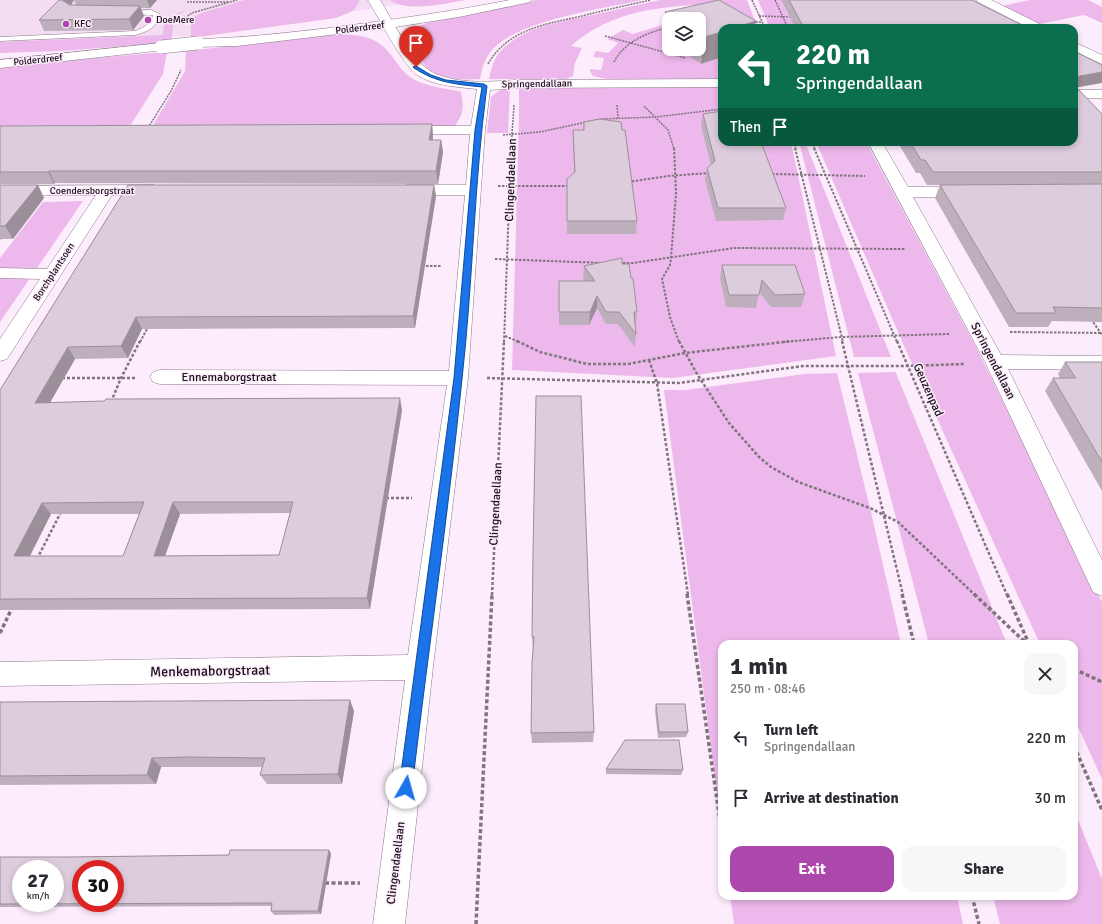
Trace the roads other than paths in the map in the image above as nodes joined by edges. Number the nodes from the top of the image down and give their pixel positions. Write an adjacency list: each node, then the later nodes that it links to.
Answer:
1 (374, 0): 6 (street, Springendallaan)
2 (488, 0): 6 (street, Polderdreef)
3 (526, 0): 6 (street, Polderdreef)
4 (982, 0): 7 (street)
5 (113, 12): 8 (lane)
6 (387, 20): 10 (street, Polderdreef, bridge); 15 (street, Springendallaan)
7 (1030, 24)
8 (0, 39)
9 (1078, 48): 12 (street)
10 (99, 52): 11 (street, Polderdreef); 13 (street, Polderdreef)
11 (0, 56)
12 (1102, 60)
13 (0, 64)
14 (718, 83): 15 (street, Springendallaan)
15 (484, 86): 19 (street, Clingendaellaan)
16 (1078, 94): 17 (street)
17 (1102, 94)
18 (391, 130): 19 (street)
19 (478, 133): 22 (street, Clingendaellaan)
20 (877, 146): 21 (street, Springendallaan)
21 (898, 184): 27 (street); 31 (street, Springendallaan)
22 (473, 188): 25 (street); 34 (street, Clingendaellaan)
23 (107, 190): 24 (street, Coendersborgstraat); 26 (street, Coendersborgstraat); 29 (street, Borchplantsoen)
24 (167, 190)
25 (394, 190)
26 (0, 191)
27 (982, 192)
28 (0, 274): 29 (street)
29 (53, 274): 30 (street, Borchplantsoen)
30 (0, 354)
31 (995, 362): 32 (street); 35 (street, Springendallaan)
32 (1102, 363)
33 (160, 377): 34 (street, Ennemaborgstraat)
34 (458, 378): 36 (street, Clingendaellaan)
35 (1102, 585)
36 (420, 667): 37 (street, Menkemaborgstraat); 38 (street, Clingendaellaan)
37 (0, 674)
38 (389, 924)

